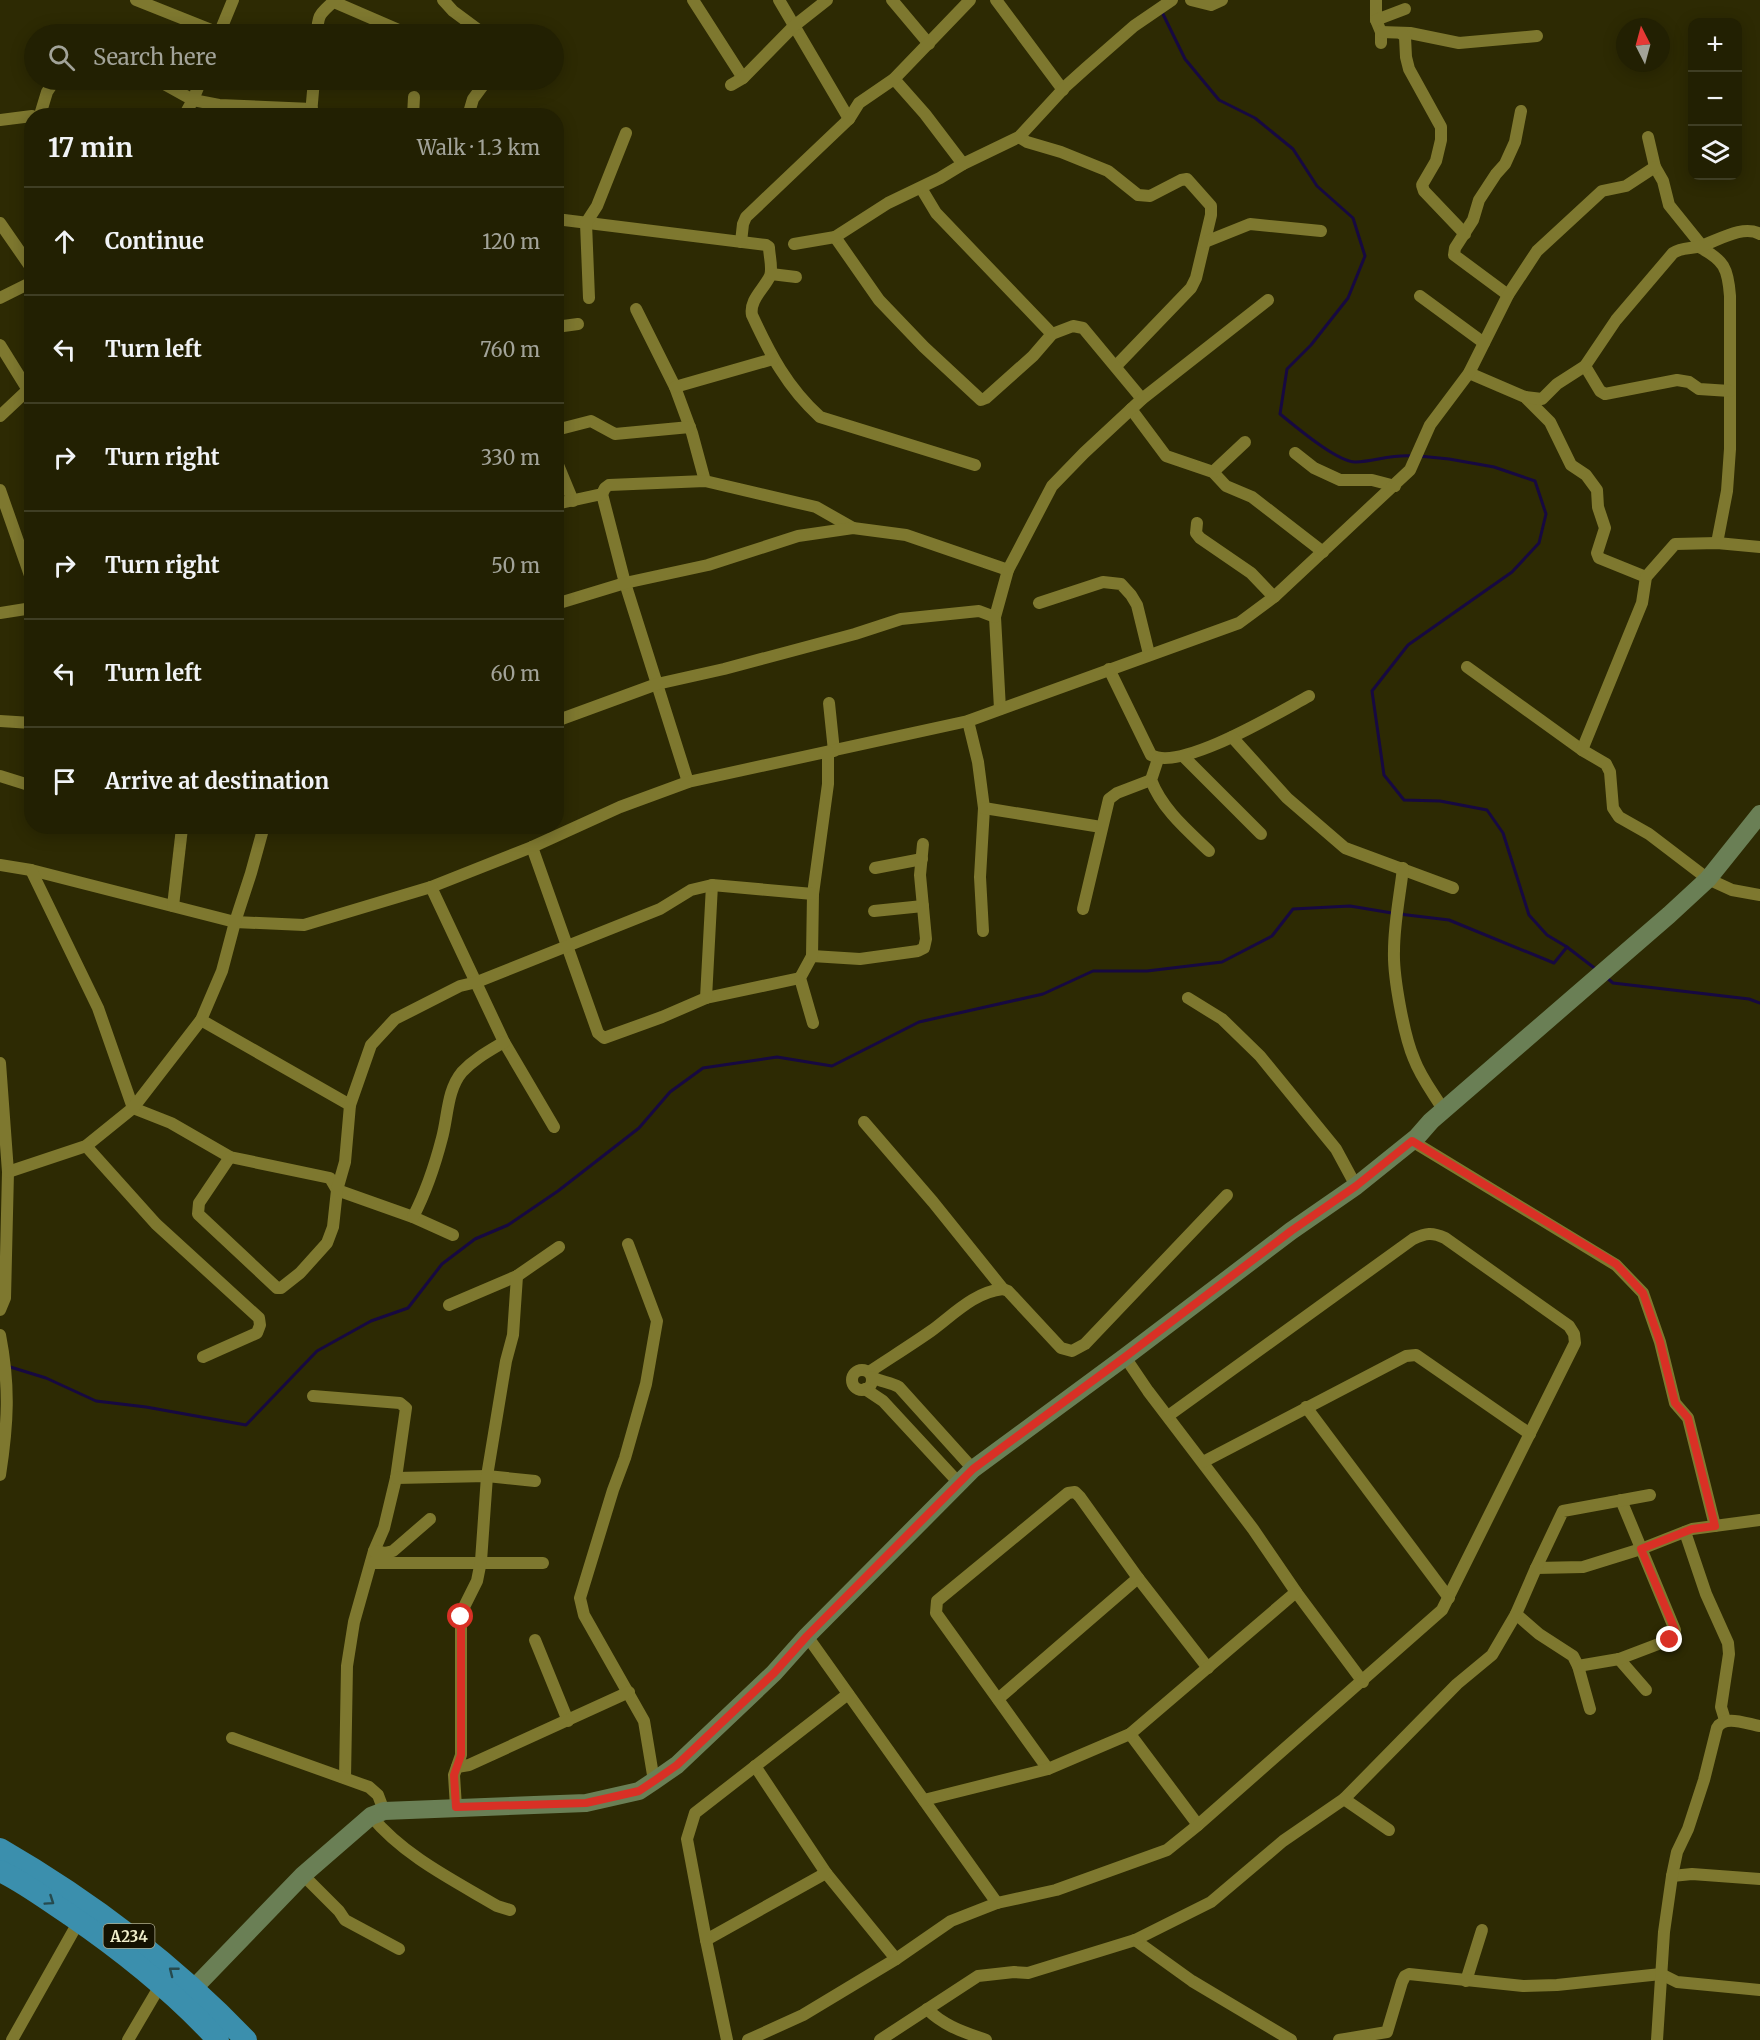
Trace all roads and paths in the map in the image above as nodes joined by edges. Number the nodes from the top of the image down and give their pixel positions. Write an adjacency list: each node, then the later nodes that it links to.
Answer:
1 (136, 0): 17 (street)
2 (233, 0): 18 (street)
3 (443, 0): 21 (street)
4 (693, 0): 26 (street)
5 (779, 0): 22 (street)
6 (827, 0): 22 (street)
7 (892, 0): 25 (street)
8 (970, 0): 25 (street)
9 (996, 0): 34 (street)
10 (1171, 0): 34 (street)
11 (1191, 0): 12 (street)
12 (1222, 0)
13 (1376, 0): 16 (street)
14 (334, 1): 19 (street); 20 (street)
15 (1405, 9): 16 (street)
16 (1376, 20): 23 (street)
17 (195, 24)
18 (223, 24)
19 (317, 24)
20 (386, 24)
21 (471, 24)
22 (794, 26): 26 (street); 45 (street)
23 (1401, 33): 24 (street); 57 (street)
24 (1536, 36)
25 (929, 44): 27 (street)
26 (743, 78): 28 (street)
27 (894, 80): 45 (street); 50 (street)
28 (731, 85)
29 (48, 90): 37 (street)
30 (174, 90): 36 (street)
31 (197, 90): 36 (street)
32 (313, 90): 40 (street)
33 (480, 90): 42 (street)
34 (1063, 90): 49 (street)
35 (414, 97): 41 (street)
36 (193, 100): 38 (street); 39 (street)
37 (42, 108)
38 (188, 108)
39 (258, 108)
40 (311, 108)
41 (413, 108)
42 (470, 108)
43 (1521, 111): 57 (street)
44 (24, 117): 46 (street)
45 (849, 119): 60 (street)
46 (0, 120)
47 (626, 134): 55 (street)
48 (1648, 136): 51 (street)
49 (1019, 137): 50 (street); 61 (street)
50 (963, 164): 52 (street)
51 (1655, 167): 63 (street); 68 (street)
52 (921, 188): 59 (street); 76 (street)
53 (564, 220): 55 (street)
54 (0, 223): 64 (street)
55 (586, 223): 60 (street); 71 (street)
56 (1321, 231): 61 (street)
57 (1465, 234): 68 (street)
58 (1760, 234): 63 (street)
59 (835, 237): 62 (street); 76 (street)
60 (741, 242): 65 (street)
61 (1205, 242): 80 (street)
62 (794, 244)
63 (1704, 249): 81 (street); 85 (street)
64 (24, 257)
65 (771, 274): 66 (street); 79 (street)
66 (796, 277)
67 (24, 286): 70 (street)
68 (1509, 295): 77 (street)
69 (1420, 296): 77 (street)
70 (0, 298)
71 (589, 298)
72 (1268, 300): 88 (street)
73 (636, 309): 84 (street)
74 (578, 324): 75 (street)
75 (564, 326)
76 (1052, 334): 80 (street)
77 (1484, 343): 82 (street)
78 (0, 345): 83 (street)
79 (773, 359): 84 (street); 95 (street)
80 (1116, 366): 88 (street)
81 (1585, 366): 85 (street); 87 (street)
82 (1469, 373): 87 (street); 99 (street)
83 (24, 379)
84 (675, 387): 91 (street)
85 (1730, 391): 106 (street)
86 (24, 394): 90 (street)
87 (1525, 397): 111 (street)
88 (1142, 399): 89 (street)
89 (1131, 409): 96 (street); 110 (street)
90 (0, 416)
91 (690, 427): 92 (street); 98 (street)
92 (564, 428)
93 (1245, 442): 96 (street)
94 (1295, 453): 99 (street)
95 (975, 465)
96 (1213, 472): 108 (street)
97 (564, 479): 102 (street)
98 (705, 481): 101 (street); 105 (street)
99 (1395, 486): 108 (street)
100 (0, 490): 109 (street)
101 (602, 494): 102 (street); 112 (street)
102 (573, 501): 103 (street)
103 (564, 503)
104 (1197, 523): 113 (street)
105 (853, 528): 110 (street); 112 (street)
106 (1717, 543): 107 (street); 111 (street)
107 (1760, 548)
108 (1323, 552): 113 (street)
109 (24, 558)
110 (1008, 570): 118 (street)
111 (1646, 577): 131 (street)
112 (625, 583): 114 (street); 122 (street)
113 (1274, 597): 119 (street)
114 (564, 602)
115 (1039, 603): 119 (street)
116 (24, 609): 117 (street)
117 (0, 613)
118 (995, 617): 122 (street); 125 (street)
119 (1149, 654): 121 (street)
120 (1467, 667): 131 (street)
121 (1109, 669): 125 (street); 134 (street)
122 (657, 684): 126 (street); 137 (street)
123 (1308, 696): 130 (street)
124 (829, 703): 132 (street)
125 (1000, 709): 128 (street)
126 (564, 718)
127 (0, 721): 129 (street)
128 (968, 721): 132 (street); 139 (street)
129 (24, 722)
130 (1232, 737): 133 (street); 153 (street)
131 (1582, 750): 155 (street)
132 (831, 751): 137 (street); 159 (street)
133 (1183, 756): 134 (street); 146 (street)
134 (1158, 759): 136 (street)
135 (0, 776): 138 (street)
136 (1151, 780): 141 (street); 149 (street)
137 (688, 782): 142 (street)
138 (24, 784)
139 (984, 808): 141 (street); 166 (street)
140 (1760, 814): 155 (street)
141 (1101, 827): 163 (street)
142 (564, 832)
143 (181, 834): 161 (street)
144 (262, 834): 165 (street)
145 (561, 834): 148 (street)
146 (1261, 834)
147 (923, 844): 150 (street)
148 (532, 847): 157 (street); 167 (street)
149 (1209, 851)
150 (922, 860): 152 (street); 162 (street)
151 (0, 864): 154 (street)
152 (874, 868)
153 (1403, 868): 158 (street); 179 (street)
154 (31, 870): 161 (street); 178 (street)
155 (1708, 879): 160 (street); 179 (street)
156 (712, 885): 159 (street); 167 (street); 171 (street)
157 (432, 887): 165 (street); 170 (street)
158 (1453, 888)
159 (813, 894): 168 (street)
160 (1760, 895)
161 (173, 906): 165 (street)
162 (923, 906): 164 (street); 168 (street)
163 (1083, 909)
164 (874, 911)
165 (234, 922): 173 (street)
166 (983, 931)
167 (567, 945): 170 (street); 171 (street)
168 (812, 956): 169 (street)
169 (800, 978): 171 (street); 174 (street)
170 (477, 982): 175 (street); 177 (street)
171 (706, 998)
172 (1188, 998): 186 (street)
173 (201, 1020): 177 (street); 178 (street)
174 (813, 1023)
175 (504, 1042): 181 (street); 189 (street)
176 (0, 1064): 185 (street)
177 (350, 1105): 187 (street)
178 (133, 1108): 183 (street); 184 (street)
179 (1444, 1111): 182 (street)
180 (864, 1122): 194 (street)
181 (554, 1127)
182 (1412, 1141): 186 (street); 217 (street)
183 (86, 1146): 185 (street); 198 (street)
184 (230, 1157): 187 (street); 187 (street)
185 (8, 1172): 196 (street)
186 (1356, 1186): 199 (street)
187 (337, 1190): 189 (street)
188 (1227, 1195): 194 (street)
189 (413, 1217): 190 (street)
190 (453, 1235)
191 (628, 1244): 235 (street)
192 (560, 1247): 193 (street)
193 (517, 1276): 195 (street); 209 (street)
194 (1002, 1289): 200 (street)
195 (449, 1305)
196 (0, 1310)
197 (0, 1335): 208 (street)
198 (203, 1357)
199 (1125, 1357): 204 (street); 207 (street)
200 (870, 1374): 201 (street); 201 (street); 207 (street)
201 (865, 1389): 212 (street)
202 (313, 1396): 210 (street)
203 (1306, 1407): 205 (street); 206 (street); 226 (street)
204 (1168, 1416): 205 (street); 206 (street)
205 (1530, 1434): 226 (street)
206 (1203, 1462): 225 (street)
207 (973, 1469): 212 (street)
208 (0, 1475)
209 (487, 1476): 210 (street); 211 (street); 221 (street)
210 (396, 1478): 220 (street)
211 (535, 1481)
212 (958, 1482): 228 (street)
213 (1650, 1495): 214 (street)
214 (1621, 1500): 219 (street); 223 (street)
215 (430, 1519): 220 (street)
216 (1760, 1520): 217 (street)
217 (1715, 1526): 218 (street)
218 (1685, 1532): 219 (street); 239 (street)
219 (1641, 1549): 223 (street); 230 (street)
220 (372, 1557): 221 (street); 247 (street)
221 (481, 1562): 222 (street); 245 (street)
222 (543, 1563)
223 (1536, 1569): 227 (street)
224 (1138, 1578): 232 (street); 237 (street); 237 (street)
225 (1296, 1592): 232 (street); 233 (street)
226 (1449, 1598): 233 (street)
227 (1516, 1614): 231 (street); 249 (street)
228 (807, 1636): 236 (street); 248 (street)
229 (536, 1640): 240 (street)
230 (1619, 1659): 231 (street); 234 (street)
231 (1578, 1666): 238 (street)
232 (1208, 1668): 242 (street)
233 (1362, 1682): 253 (street)
234 (1646, 1690)
235 (629, 1692): 240 (street); 248 (street)
236 (848, 1694): 244 (street); 250 (street)
237 (998, 1699): 246 (street)
238 (1590, 1709)
239 (1725, 1720): 241 (street); 259 (street)
240 (568, 1721): 245 (street)
241 (1760, 1726)
242 (1130, 1734): 246 (street); 253 (street)
243 (232, 1738): 247 (street)
244 (755, 1766): 257 (street); 265 (street)
245 (457, 1767): 251 (street)
246 (1048, 1769): 250 (street)
247 (345, 1778): 252 (street)
248 (654, 1781): 251 (street)
249 (1344, 1799): 254 (street); 266 (street)
250 (924, 1800): 261 (street)
251 (456, 1807): 252 (street)
252 (377, 1813): 258 (street); 262 (street)
253 (1198, 1825): 261 (street)
254 (1389, 1830)
255 (0, 1849): 272 (highway, A234, one-way to 255)
256 (0, 1871): 263 (highway, A234, one-way to 263)
257 (826, 1873): 265 (street); 268 (street)
258 (303, 1875): 267 (street); 272 (street)
259 (1672, 1876): 260 (street); 269 (street)
260 (1760, 1879)
261 (997, 1903): 268 (street)
262 (510, 1910)
263 (79, 1921): 271 (highway, A234); 275 (street)
264 (1482, 1930): 270 (street)
265 (706, 1940): 279 (street)
266 (1135, 1940): 274 (street); 283 (street)
267 (399, 1949)
268 (896, 1959): 280 (street)
269 (1660, 1974): 270 (street); 273 (street); 285 (street)
270 (1466, 1981): 284 (street)
271 (160, 1984): 276 (street); 277 (highway, A234)
272 (194, 1988): 278 (highway, A234)
273 (1760, 1990)
274 (927, 2009): 281 (street); 282 (street)
275 (12, 2040)
276 (128, 2040)
277 (218, 2040)
278 (246, 2040)
279 (727, 2040)
280 (748, 2040)
281 (880, 2040)
282 (986, 2040)
283 (1291, 2040)
284 (1339, 2040)
285 (1657, 2040)

